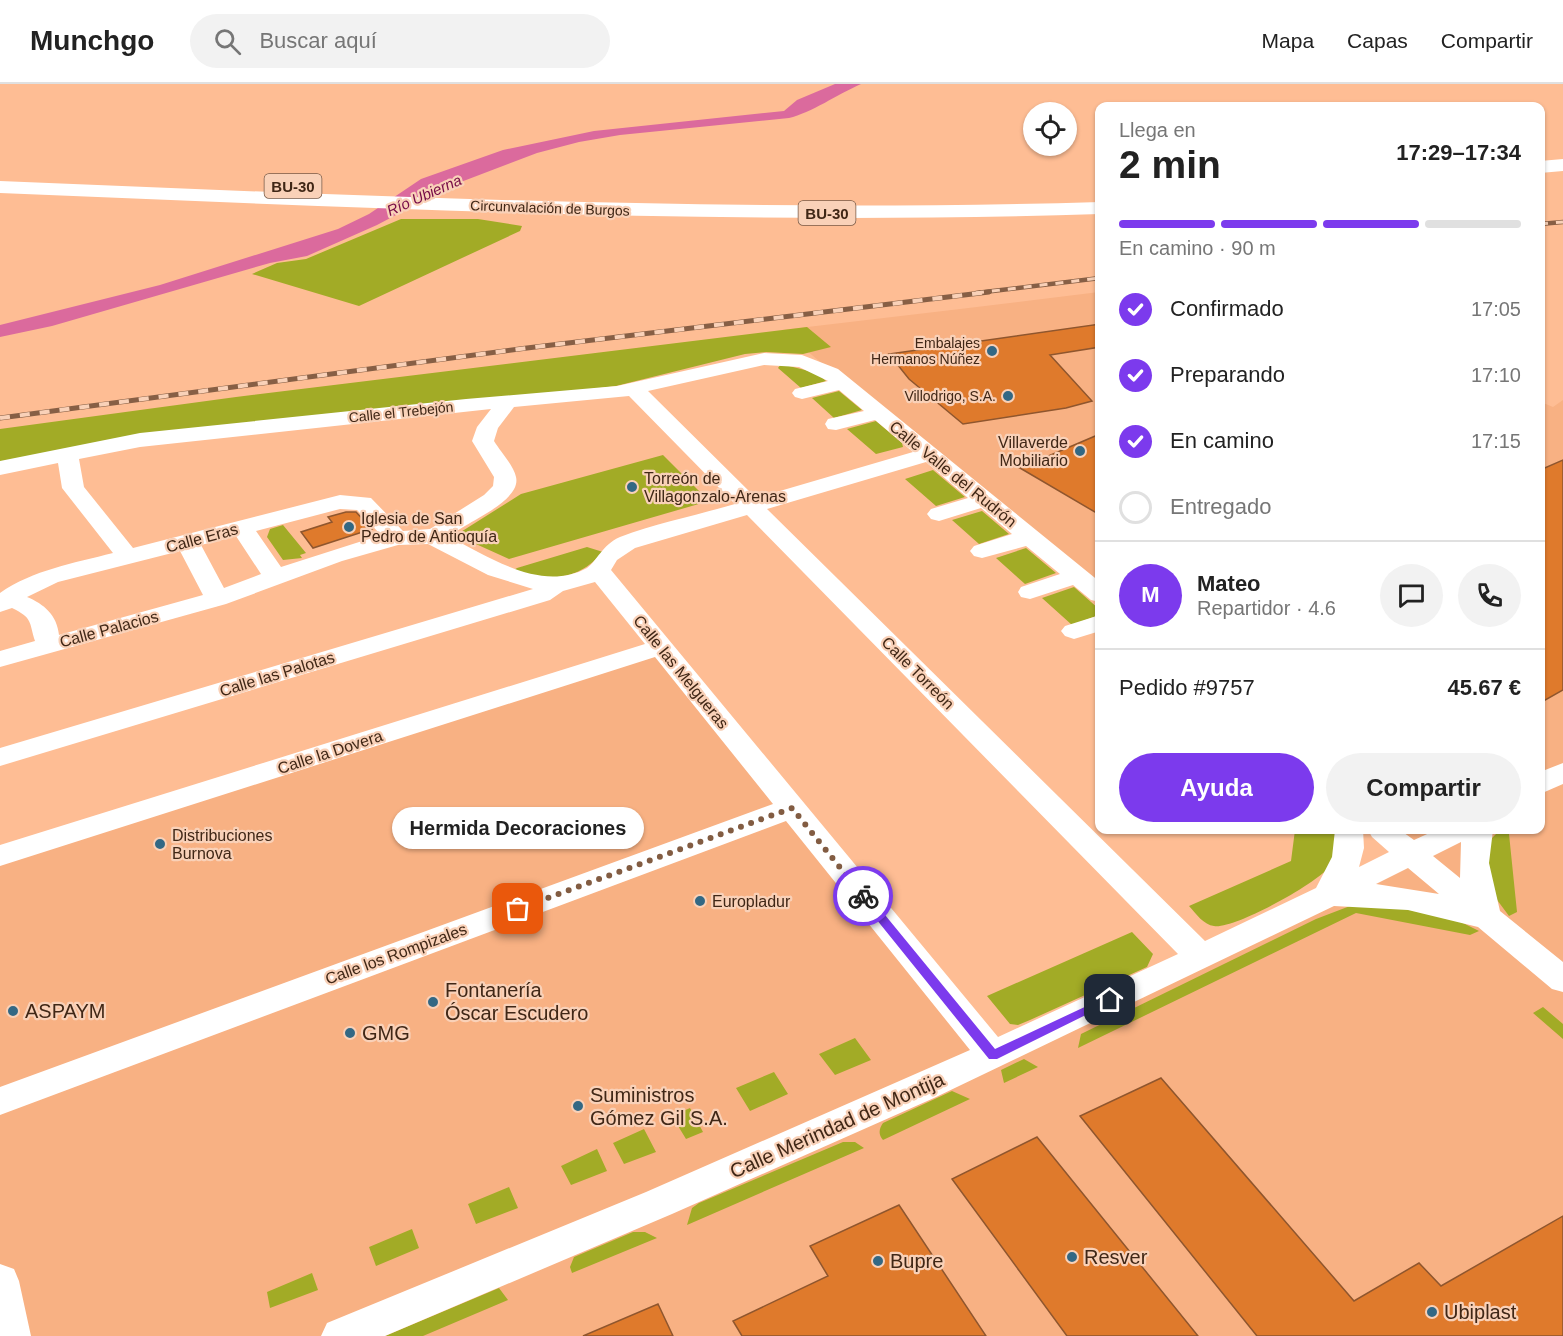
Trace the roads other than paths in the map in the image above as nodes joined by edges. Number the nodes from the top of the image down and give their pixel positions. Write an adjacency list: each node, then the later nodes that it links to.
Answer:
1 (1563, 165): 2 (highway)
2 (1545, 167)
3 (3, 179): 6 (highway, Circunvalación de Burgos / BU-30); 7 (highway, Circunvalación de Burgos / BU-30)
4 (1563, 179): 5 (highway)
5 (1545, 181)
6 (1095, 193)
7 (1095, 208)
8 (802, 362): 9 (street, Calle Valle del Rudrón); 10 (street, Calle el Trebejón)
9 (843, 383): 11 (street); 13 (street, Calle Valle del Rudrón)
10 (635, 390): 12 (street, Calle el Trebejón); 19 (street, Calle Torreón)
11 (802, 393)
12 (508, 402): 15 (street, Calle el Trebejón); 22 (street)
13 (879, 412): 14 (street); 16 (street, Calle Valle del Rudrón)
14 (837, 424)
15 (67, 454): 17 (street, Calle el Trebejón); 27 (street)
16 (930, 454): 18 (street, Calle Valle del Rudrón); 19 (street)
17 (0, 468)
18 (985, 500): 20 (street); 23 (street, Calle Valle del Rudrón)
19 (752, 506): 28 (street); 53 (street, Calle Torreón)
20 (939, 514)
21 (242, 528): 24 (street, Calle Eras); 25 (street, Calle Eras); 30 (street)
22 (437, 536): 24 (street, Calle Palacios); 31 (street)
23 (1029, 537): 26 (street); 29 (street, Calle Valle del Rudrón)
24 (397, 538): 30 (street, Calle Palacios)
25 (187, 542): 27 (street, Calle Eras); 34 (street)
26 (982, 551)
27 (128, 557): 35 (street, Calle Eras)
28 (599, 571): 31 (street); 39 (street, Calle las Melgueras)
29 (1077, 576): 32 (street, Calle Valle del Rudrón); 33 (street)
30 (275, 577): 34 (street, Calle Palacios)
31 (553, 587): 41 (street, Calle las Palotas)
32 (1095, 591)
33 (1030, 592)
34 (217, 599): 40 (street, Calle Palacios)
35 (9, 603): 38 (street)
36 (1095, 624): 37 (street)
37 (1074, 631)
38 (46, 639)
39 (661, 647): 44 (street, Calle las Melgueras); 50 (street, Calle la Dovera)
40 (0, 659)
41 (0, 757)
42 (1563, 772): 43 (street)
43 (1545, 782)
44 (792, 808): 55 (street, Calle las Melgueras); 56 (street, Calle los Rompizales)
45 (1350, 834): 51 (street)
46 (1387, 834): 49 (street)
47 (1452, 834): 49 (street, Calle Merindad de Montija)
48 (1478, 834): 52 (street)
49 (1411, 855): 51 (street, Calle Merindad de Montija); 52 (street)
50 (0, 856)
51 (1326, 897): 52 (street); 53 (street, Calle Merindad de Montija)
52 (1488, 920): 54 (street)
53 (1200, 957): 55 (street, Calle Merindad de Montija)
54 (1563, 980)
55 (993, 1055): 59 (street, Calle Merindad de Montija)
56 (0, 1101)
57 (0, 1281): 58 (street)
58 (11, 1336)
59 (340, 1336)

